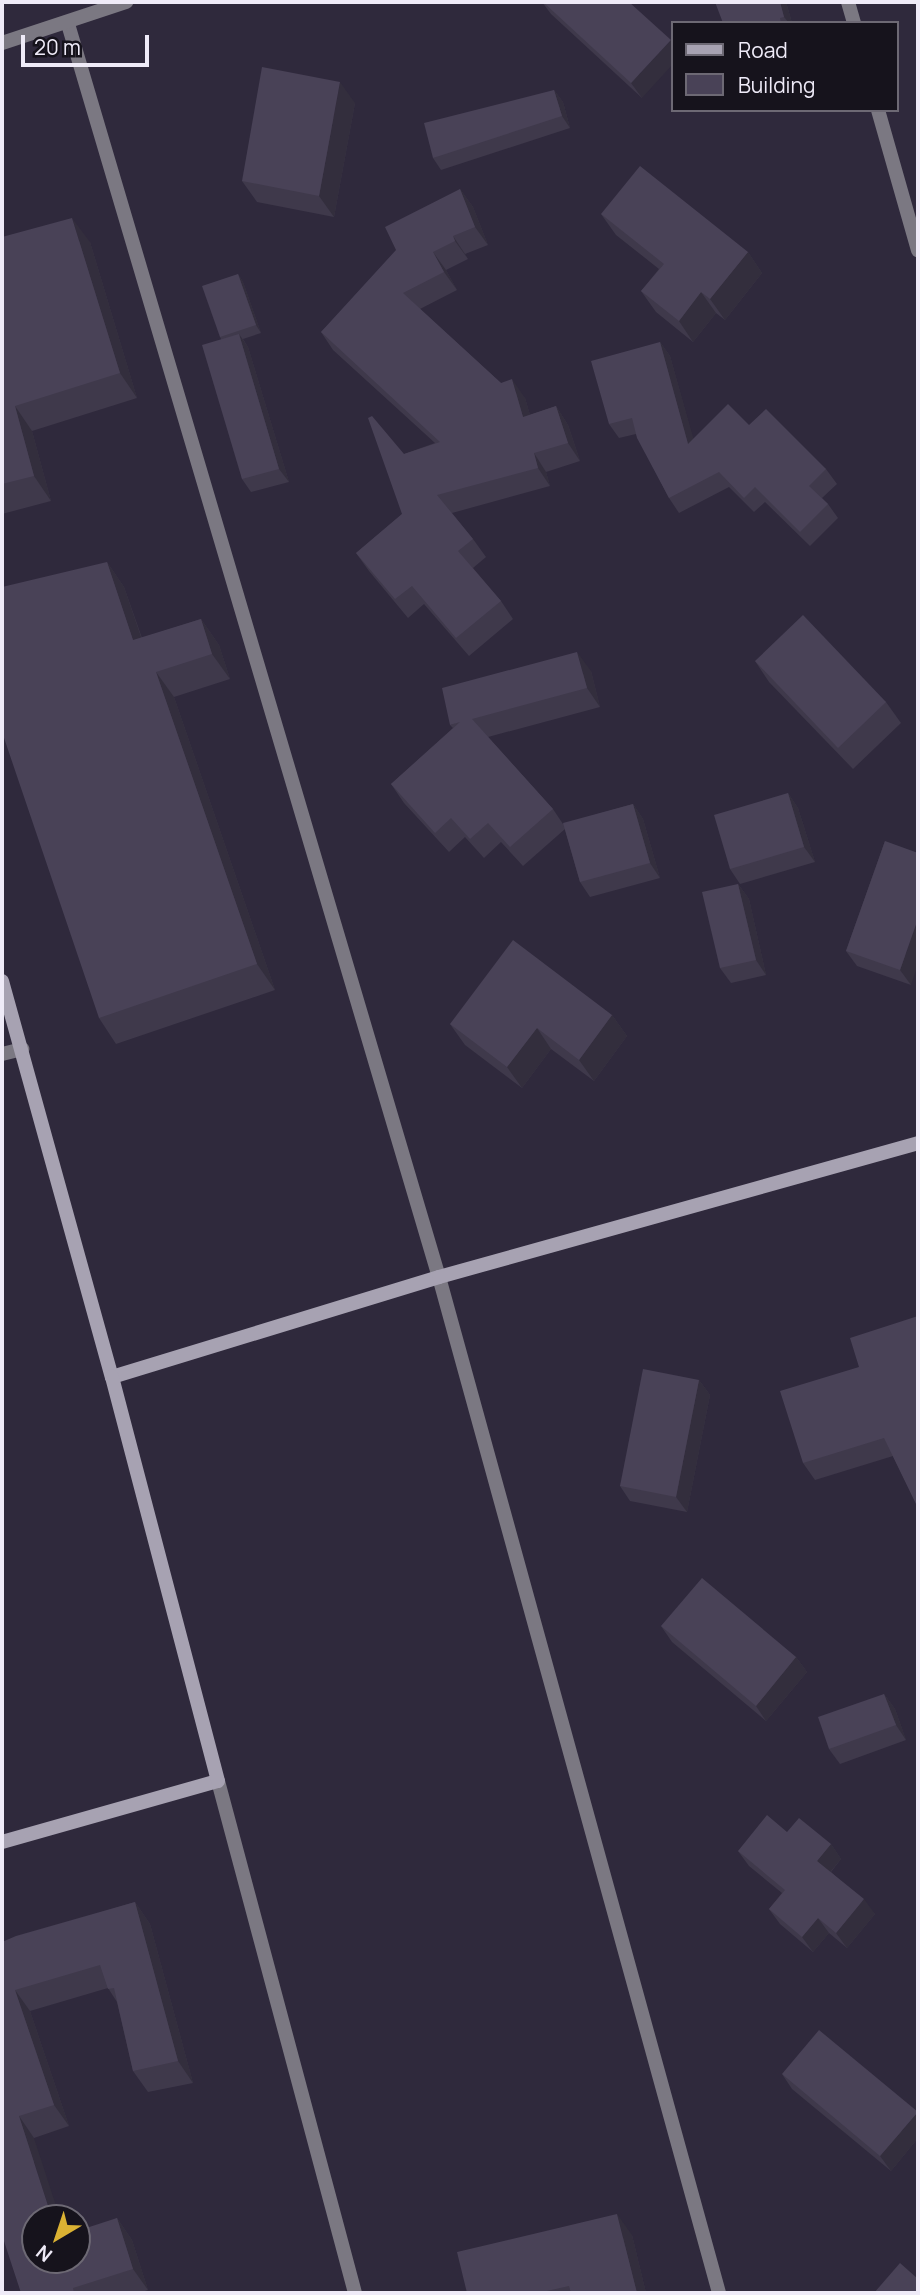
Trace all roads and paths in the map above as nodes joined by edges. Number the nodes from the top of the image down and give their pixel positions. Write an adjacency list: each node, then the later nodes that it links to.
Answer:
1 (126, 2): 4 (street)
2 (848, 2): 3 (street)
3 (853, 21)
4 (68, 24): 5 (street); 12 (street)
5 (2, 43)
6 (879, 112): 7 (street)
7 (918, 250)
8 (2, 981): 9 (street)
9 (22, 1049): 10 (street); 13 (street)
10 (2, 1054)
11 (918, 1143): 12 (street)
12 (439, 1277): 13 (street); 17 (street)
13 (112, 1377): 14 (street)
14 (218, 1781): 15 (street); 16 (street)
15 (2, 1842)
16 (355, 2293)
17 (719, 2293)

